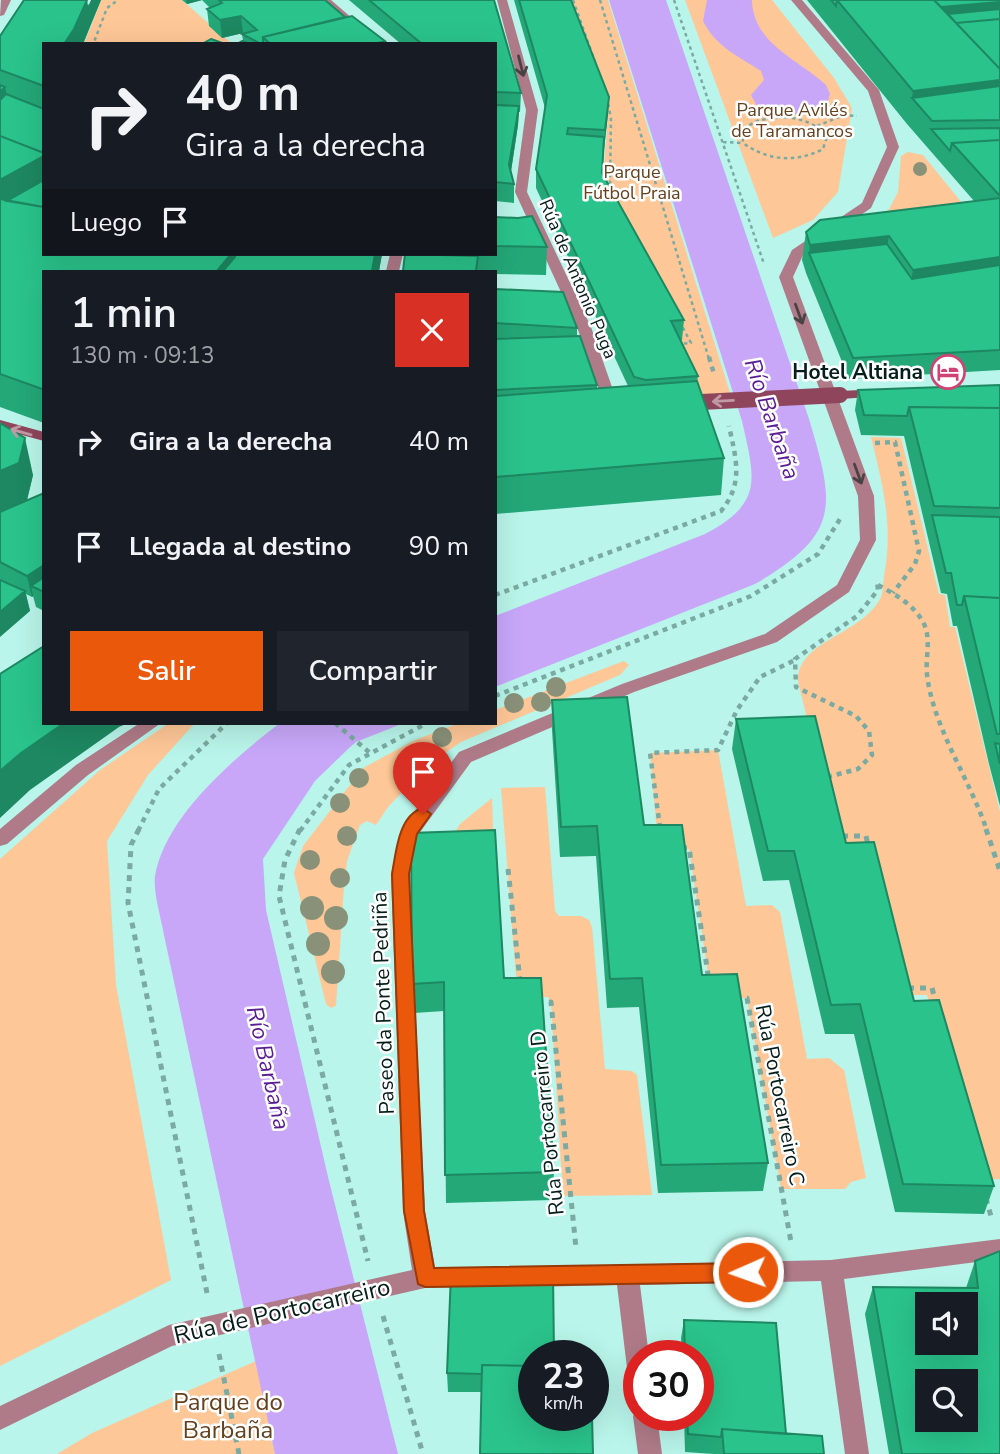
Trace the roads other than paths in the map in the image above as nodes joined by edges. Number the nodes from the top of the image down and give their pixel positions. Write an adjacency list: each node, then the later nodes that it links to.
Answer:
1 (6, 0): 5 (street)
2 (325, 0): 6 (street)
3 (502, 0): 9 (street, Rúa de Antonio Puga, one-way to 9)
4 (796, 0): 17 (street, Paseo da Ponte Pedriña, one-way to 17)
5 (0, 13)
6 (375, 42)
7 (893, 392): 8 (street, one-way to 8, bridge)
8 (664, 404)
9 (612, 407)
10 (0, 424): 11 (street, one-way to 10)
11 (42, 436)
12 (149, 725): 13 (street)
13 (0, 839)
14 (1000, 1249): 15 (street, Rúa de Portocarreiro)
15 (831, 1270): 16 (street, Rúa de Portocarreiro); 22 (street)
16 (627, 1276): 17 (street, Rúa de Portocarreiro); 18 (street)
17 (425, 1278): 19 (street, Rúa de Portocarreiro)
18 (635, 1340)
19 (0, 1418)
20 (647, 1431): 21 (street)
21 (650, 1454)
22 (857, 1454)

